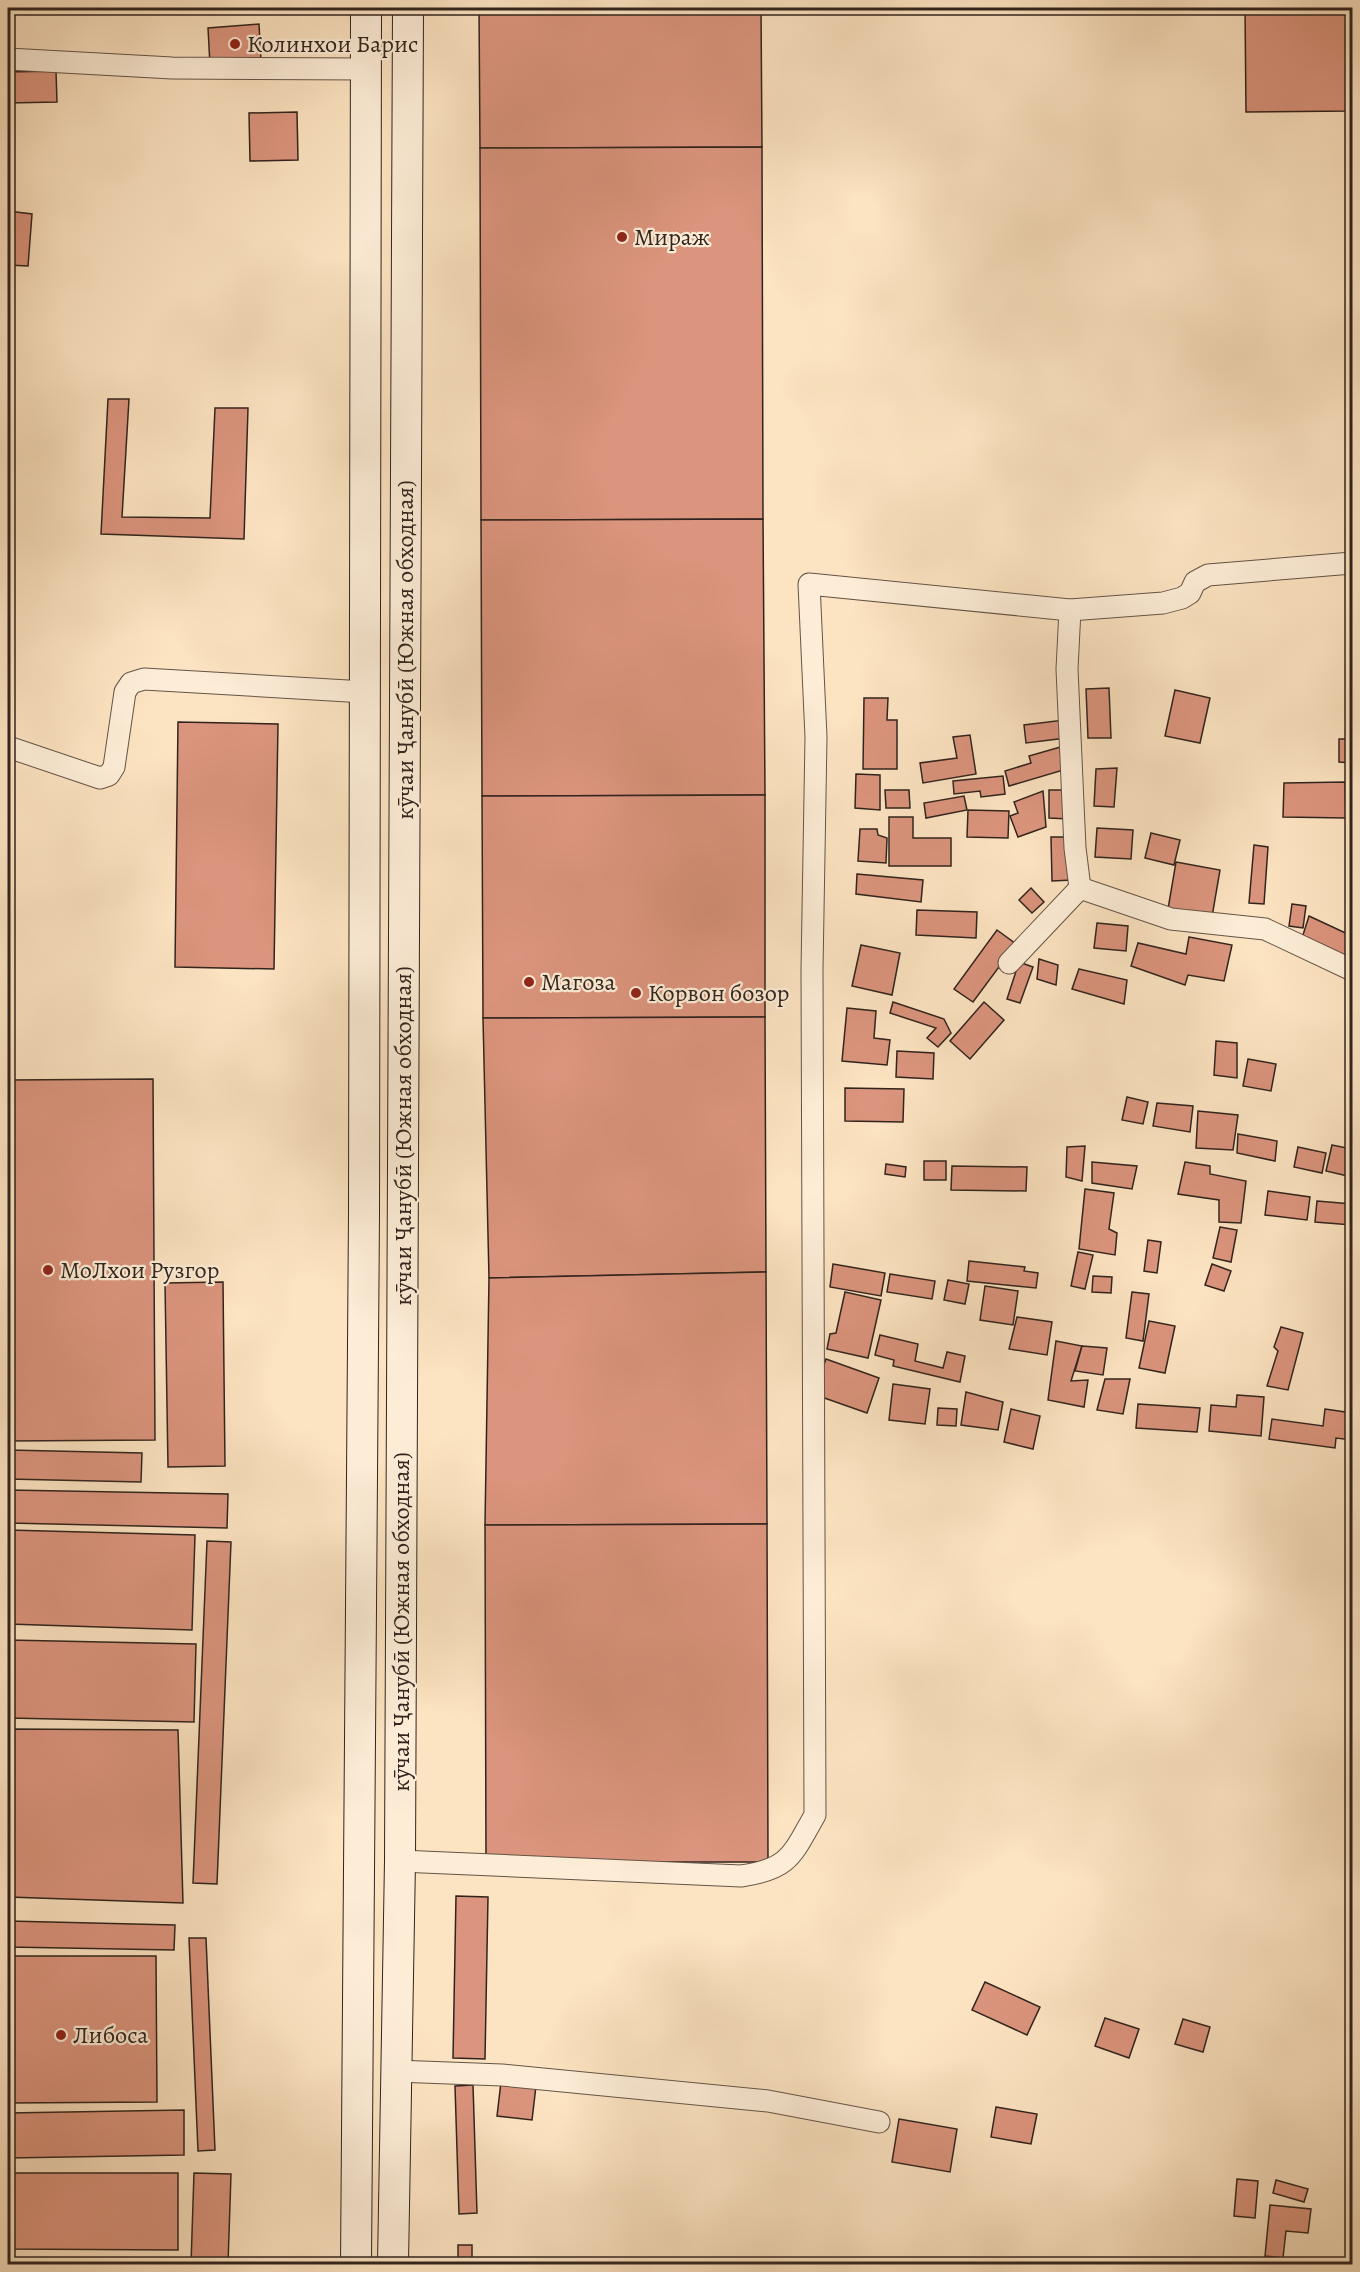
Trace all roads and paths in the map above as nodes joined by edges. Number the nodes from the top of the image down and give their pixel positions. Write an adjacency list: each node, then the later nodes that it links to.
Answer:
1 (366, 8): 4 (main road, кӯчаи Ҷанубӣ (Южная обходная))
2 (408, 8): 12 (main road, кӯчаи Ҷанубӣ (Южная обходная))
3 (8, 59): 4 (street)
4 (366, 69): 7 (main road, кӯчаи Ҷанубӣ (Южная обходная))
5 (1353, 563): 6 (street)
6 (1070, 610): 9 (street); 12 (street)
7 (365, 692): 8 (street); 15 (main road, кӯчаи Ҷанубӣ (Южная обходная))
8 (8, 747)
9 (1080, 888): 10 (street); 11 (street)
10 (1009, 963)
11 (1353, 970)
12 (400, 1860): 13 (main road, кӯчаи Ҷанубӣ (Южная обходная))
13 (395, 2071): 14 (street); 16 (main road, кӯчаи Ҷанубӣ (Южная обходная))
14 (879, 2122)
15 (356, 2265)
16 (393, 2265)

